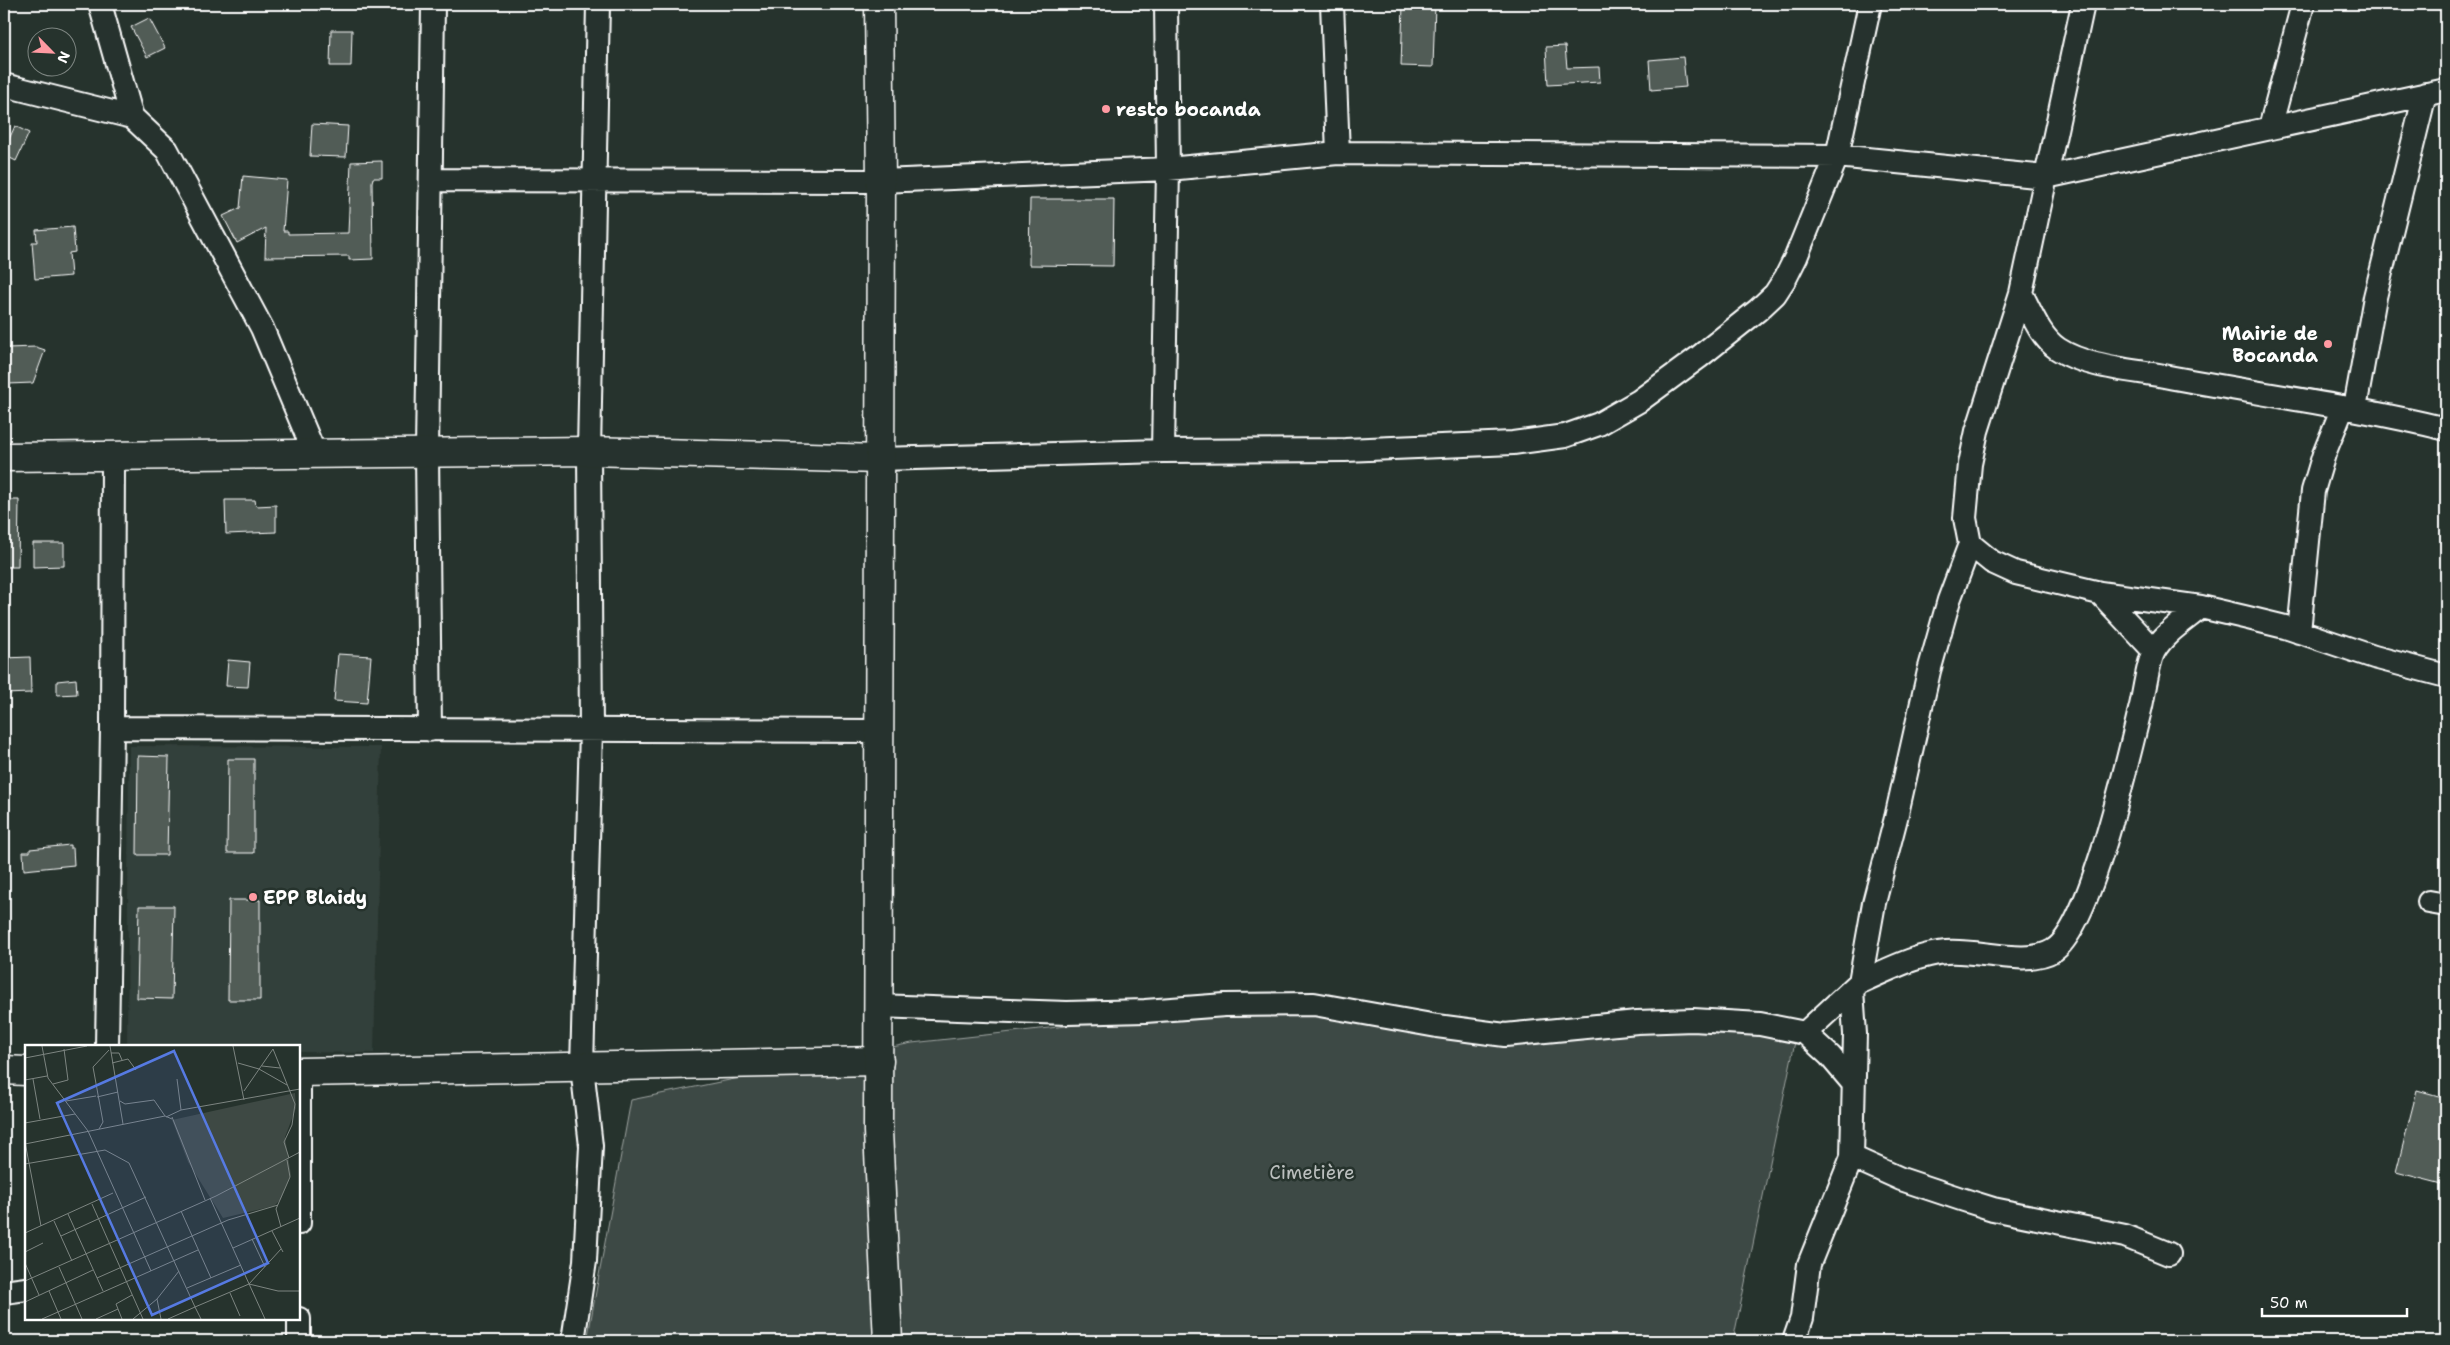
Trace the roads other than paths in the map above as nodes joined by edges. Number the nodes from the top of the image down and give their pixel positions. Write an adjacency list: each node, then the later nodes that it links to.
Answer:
1 (100, 4): 12 (street)
2 (433, 4): 19 (street)
3 (598, 4): 18 (street)
4 (879, 4): 20 (street)
5 (1166, 4): 16 (street)
6 (1332, 4): 14 (street)
7 (1870, 4): 15 (street)
8 (2083, 4): 17 (street)
9 (2304, 4): 13 (street)
10 (4, 85): 12 (street)
11 (2436, 92): 13 (street); 22 (street)
12 (132, 117): 26 (street)
13 (2270, 128): 17 (street)
14 (1338, 153): 15 (street); 16 (street)
15 (1837, 156): 17 (street); 25 (street)
16 (1168, 169): 20 (street); 25 (street)
17 (2046, 177): 21 (street)
18 (594, 179): 19 (street); 20 (street); 24 (street)
19 (432, 180): 27 (street)
20 (881, 181): 30 (street)
21 (2021, 293): 22 (street); 31 (street)
22 (2349, 408): 23 (street); 34 (street)
23 (2446, 429)
24 (589, 451): 27 (street); 30 (street); 39 (street)
25 (1163, 451): 30 (street)
26 (314, 452): 27 (street); 29 (street)
27 (427, 452): 38 (street)
28 (4, 457): 29 (street)
29 (113, 457): 37 (street)
30 (879, 459): 40 (street)
31 (1970, 544): 32 (street); 41 (street)
32 (2100, 593): 33 (street); 35 (street)
33 (2201, 608): 34 (street); 35 (street)
34 (2300, 632): 36 (street)
35 (2154, 651): 41 (street)
36 (2446, 676)
37 (112, 728): 38 (street); 44 (street)
38 (430, 730): 39 (street)
39 (591, 730): 40 (street); 46 (street)
40 (880, 732): 42 (street)
41 (1856, 986): 43 (street); 50 (street)
42 (878, 1006): 43 (street); 45 (street)
43 (1805, 1033): 50 (street)
44 (107, 1045)
45 (879, 1061): 46 (street); 58 (street)
46 (582, 1067): 49 (street); 57 (street)
47 (4, 1070): 48 (street)
48 (25, 1070)
49 (300, 1072)
50 (1852, 1082): 51 (street)
51 (1852, 1157): 52 (street); 59 (street)
52 (2169, 1254)
53 (25, 1289): 54 (street)
54 (4, 1292)
55 (299, 1320): 56 (street)
56 (299, 1341)
57 (573, 1341)
58 (888, 1341)
59 (1794, 1341)

